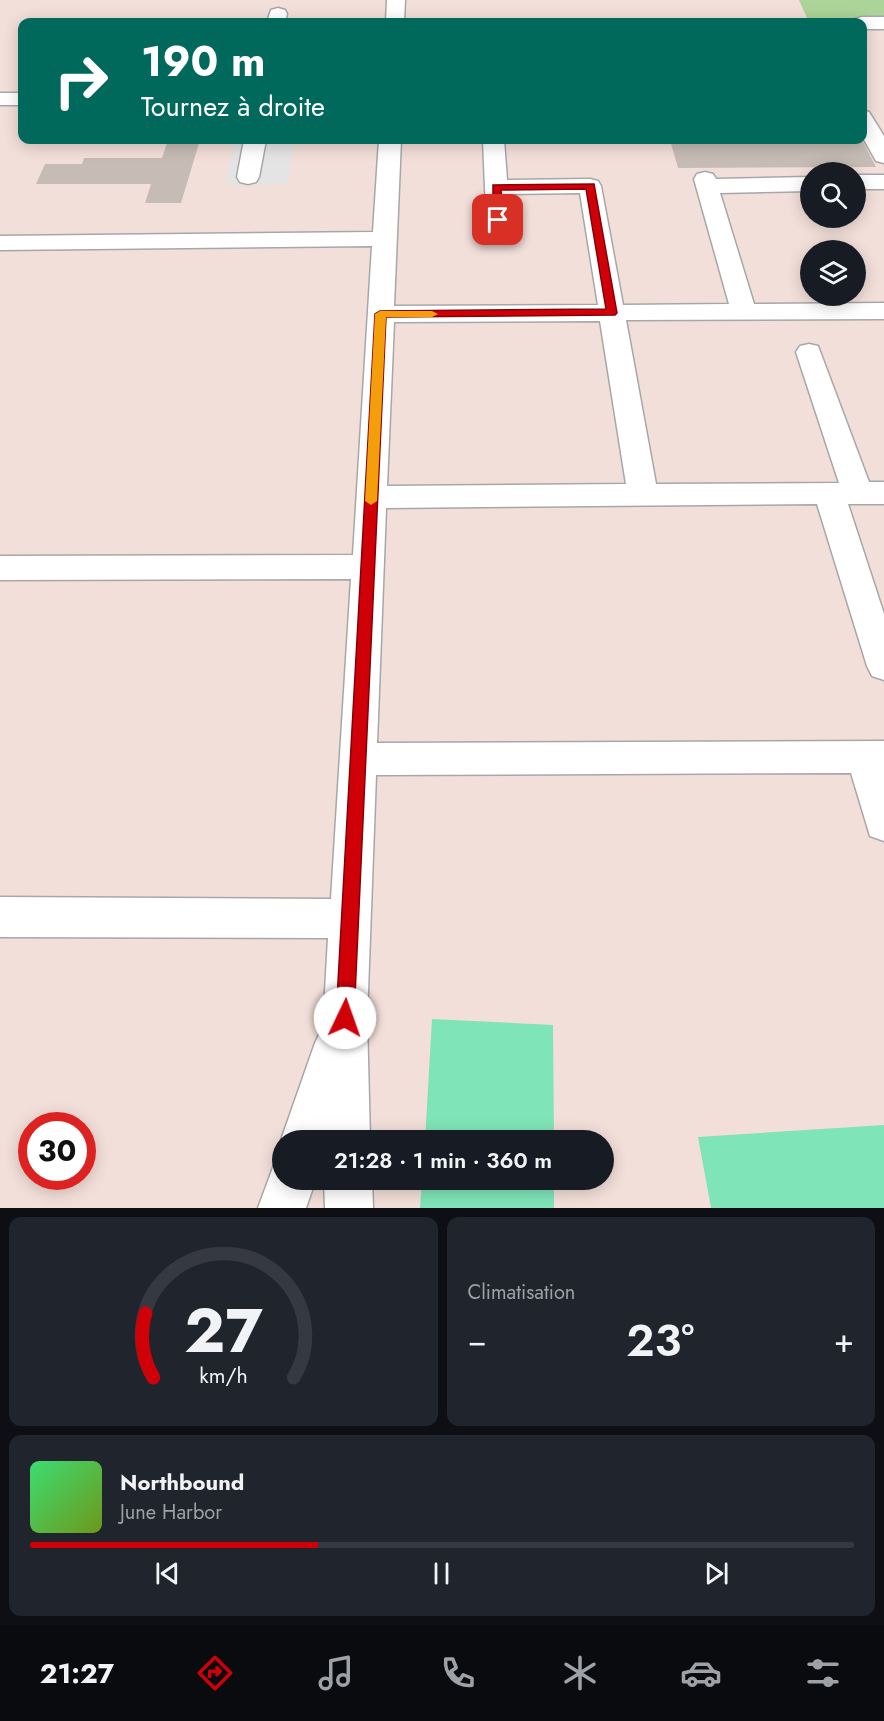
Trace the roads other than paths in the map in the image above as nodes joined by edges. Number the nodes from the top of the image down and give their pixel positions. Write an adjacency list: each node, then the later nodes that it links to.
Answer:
1 (396, 0): 2 (street)
2 (395, 18)
3 (884, 23): 4 (street)
4 (867, 24)
5 (0, 99): 6 (street)
6 (18, 99)
7 (867, 125): 11 (street)
8 (254, 144): 12 (street)
9 (390, 144): 18 (street)
10 (493, 144): 16 (street)
11 (884, 156)
12 (248, 177)
13 (884, 182): 15 (street)
14 (800, 183): 21 (street)
15 (866, 183)
16 (496, 187): 17 (street); 22 (street)
17 (499, 236)
18 (384, 239): 19 (street); 23 (street)
19 (0, 243)
20 (884, 311): 21 (street)
21 (744, 312): 22 (street)
22 (612, 313): 23 (street); 26 (street)
23 (380, 314): 27 (street)
24 (809, 352): 25 (street)
25 (857, 493): 26 (street); 30 (street)
26 (643, 494): 27 (street)
27 (371, 496): 29 (street)
28 (0, 567): 29 (street)
29 (368, 567): 32 (street)
30 (884, 666)
31 (874, 757): 32 (street); 33 (street)
32 (358, 759): 35 (street)
33 (884, 824)
34 (0, 918): 35 (street)
35 (350, 919): 36 (street)
36 (345, 1018): 37 (street); 38 (street)
37 (307, 1130)
38 (347, 1130)
39 (288, 1190): 41 (street)
40 (348, 1190): 42 (street)
41 (282, 1208)
42 (349, 1208)

